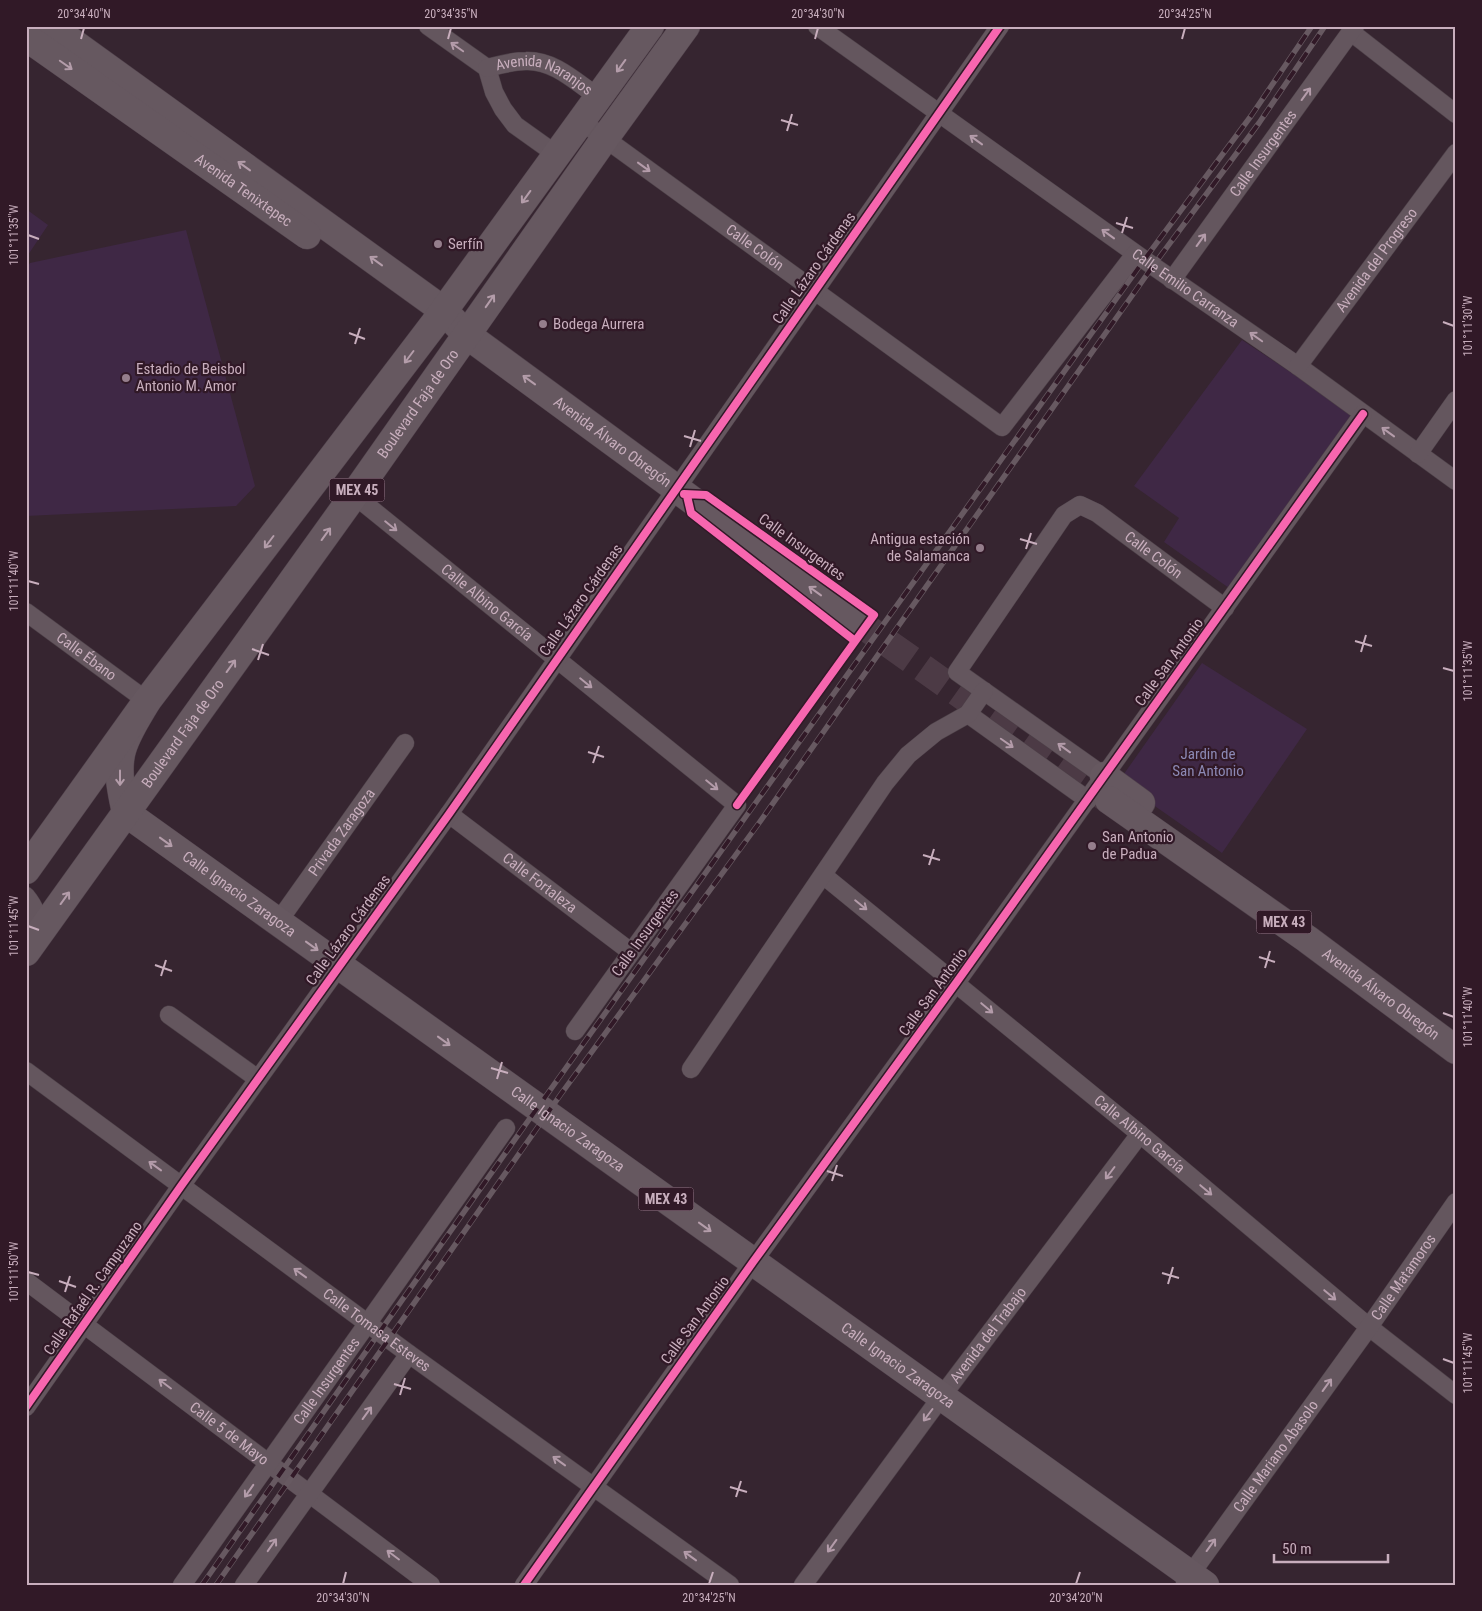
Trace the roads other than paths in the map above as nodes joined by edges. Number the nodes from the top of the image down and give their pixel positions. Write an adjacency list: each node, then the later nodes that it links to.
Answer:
1 (50, 26): 16 (main road, Avenida Tenixtepec)
2 (428, 26): 10 (street, Avenida Naranjos, one-way to 2)
3 (650, 26): 11 (main road, MEX 45, one-way to 11)
4 (686, 26): 15 (main road, Boulevard Faja de Oro / MEX 45)
5 (816, 26): 8 (street, Calle Emilio Carranza)
6 (1000, 26): 13 (street, Calle Lázaro Cárdenas)
7 (1353, 29): 12 (street); 20 (street, Calle Insurgentes, one-way to 7)
8 (841, 33): 13 (street, Calle Emilio Carranza)
9 (26, 38): 16 (main road, Avenida Tenixtepec, one-way to 16)
10 (487, 68): 11 (street, Avenida Naranjos); 18 (street, Avenida Naranjos)
11 (598, 97): 14 (main road, MEX 45)
12 (1453, 107)
13 (939, 113): 19 (street, Calle Emilio Carranza, one-way to 13); 21 (street, Calle Lázaro Cárdenas)
14 (581, 120): 15 (street, Calle Colón); 18 (main road, MEX 45)
15 (605, 138): 21 (street, Calle Colón, one-way to 21); 23 (main road, Boulevard Faja de Oro / MEX 45, one-way to 15)
16 (192, 142): 22 (main road, Avenida Tenixtepec)
17 (1456, 153): 24 (street, Avenida del Progreso)
18 (557, 155): 22 (main road, MEX 45, one-way to 22)
19 (1135, 254): 20 (street, Calle Emilio Carranza); 21 (street, Calle Colón)
20 (1172, 280): 24 (street, Calle Emilio Carranza, one-way to 20)
21 (814, 291): 29 (street, Calle Lázaro Cárdenas)
22 (439, 317): 23 (main road, Avenida Tenixtepec); 36 (main road, MEX 45, one-way to 36)
23 (463, 339): 29 (main road, Avenida Álvaro Obregón, one-way to 23); 30 (main road, Boulevard Faja de Oro / MEX 45)
24 (1298, 366): 26 (street, Calle Emilio Carranza)
25 (1456, 400): 27 (street)
26 (1363, 414): 27 (street, Calle Emilio Carranza, one-way to 26); 31 (street, Calle San Antonio)
27 (1418, 454): 28 (street, Calle Emilio Carranza)
28 (1456, 482)
29 (676, 488): 33 (main road, Avenida Álvaro Obregón, one-way to 29); 34 (street, Calle Lázaro Cárdenas)
30 (354, 495): 34 (street, Calle Albino García, one-way to 34); 41 (main road, Boulevard Faja de Oro / MEX 45, one-way to 30)
31 (1225, 608): 35 (street, Calle Colón); 39 (street, Calle San Antonio)
32 (26, 612): 36 (street, Calle Ébano)
33 (854, 619)
34 (556, 659): 40 (street, Calle Albino García, one-way to 40); 42 (street, Calle Lázaro Cárdenas)
35 (984, 690): 37 (street); 39 (street, one-way to 35)
36 (147, 701): 41 (main road, one-way to 41); 43 (main road, MEX 45)
37 (968, 714): 39 (street, one-way to 39); 44 (street)
38 (405, 742): 46 (street, Privada Zaragoza)
39 (1100, 792): 50 (street, Calle San Antonio); 53 (main road, Avenida Álvaro Obregón / MEX 43)
40 (737, 805): 48 (street, Calle Insurgentes)
41 (126, 813): 46 (main road, Calle Ignacio Zaragoza / MEX 43, one-way to 46); 47 (main road, Boulevard Faja de Oro / MEX 45, one-way to 41)
42 (448, 814): 48 (street, Calle Fortaleza); 49 (street, Calle Lázaro Cárdenas)
43 (26, 870)
44 (823, 875): 50 (street, Calle Albino García, one-way to 50); 54 (street)
45 (26, 896): 47 (street)
46 (278, 922): 49 (main road, Calle Ignacio Zaragoza / MEX 43, one-way to 49)
47 (32, 943)
48 (631, 952): 52 (street, Calle Insurgentes)
49 (339, 966): 56 (street, Calle Lázaro Cárdenas); 61 (main road, Calle Ignacio Zaragoza / MEX 43, one-way to 61)
50 (956, 983): 58 (street, Calle Albino García, one-way to 58); 61 (street, Calle San Antonio)
51 (170, 1015): 56 (street)
52 (575, 1030)
53 (1456, 1050)
54 (691, 1069)
55 (26, 1072): 59 (street, Calle Tomasa Esteves, one-way to 55)
56 (258, 1079): 59 (street, Calle Lázaro Cárdenas)
57 (506, 1128): 63 (street, Calle Insurgentes)
58 (1140, 1134): 65 (street, Calle Albino García, one-way to 65); 68 (street, Avenida del Trabajo, one-way to 68)
59 (181, 1186): 63 (street, Calle Tomasa Esteves, one-way to 59); 64 (street, Calle Rafaél R. Campuzano)
60 (1456, 1202): 65 (street, Calle Matamoros)
61 (753, 1262): 68 (main road, Calle Ignacio Zaragoza / MEX 43); 71 (street, Calle San Antonio)
62 (26, 1281): 64 (street, Calle 5 de Mayo)
63 (369, 1323): 66 (street, Calle Tomasa Esteves); 70 (street, Calle Insurgentes)
64 (84, 1324): 69 (street, Calle Rafaél R. Campuzano); 70 (street, Calle 5 de Mayo, one-way to 64)
65 (1368, 1327): 67 (street, Calle Albino García); 73 (street, Calle Mariano Abasolo, one-way to 65)
66 (409, 1354): 71 (street, Calle Tomasa Esteves, one-way to 66); 72 (street, one-way to 66)
67 (1456, 1395)
68 (942, 1396): 73 (main road, Calle Ignacio Zaragoza / MEX 43); 79 (street, Avenida del Trabajo, one-way to 79)
69 (26, 1407)
70 (270, 1462): 72 (street, Calle 5 de Mayo); 74 (street, Calle Insurgentes, one-way to 74)
71 (593, 1486): 77 (street, Calle San Antonio); 78 (street, Calle Tomasa Esteves, one-way to 71)
72 (310, 1492): 75 (street, one-way to 72); 76 (street, Calle 5 de Mayo, one-way to 72)
73 (1193, 1581)
74 (182, 1585)
75 (244, 1585)
76 (432, 1585)
77 (524, 1585)
78 (730, 1585)
79 (804, 1585)

